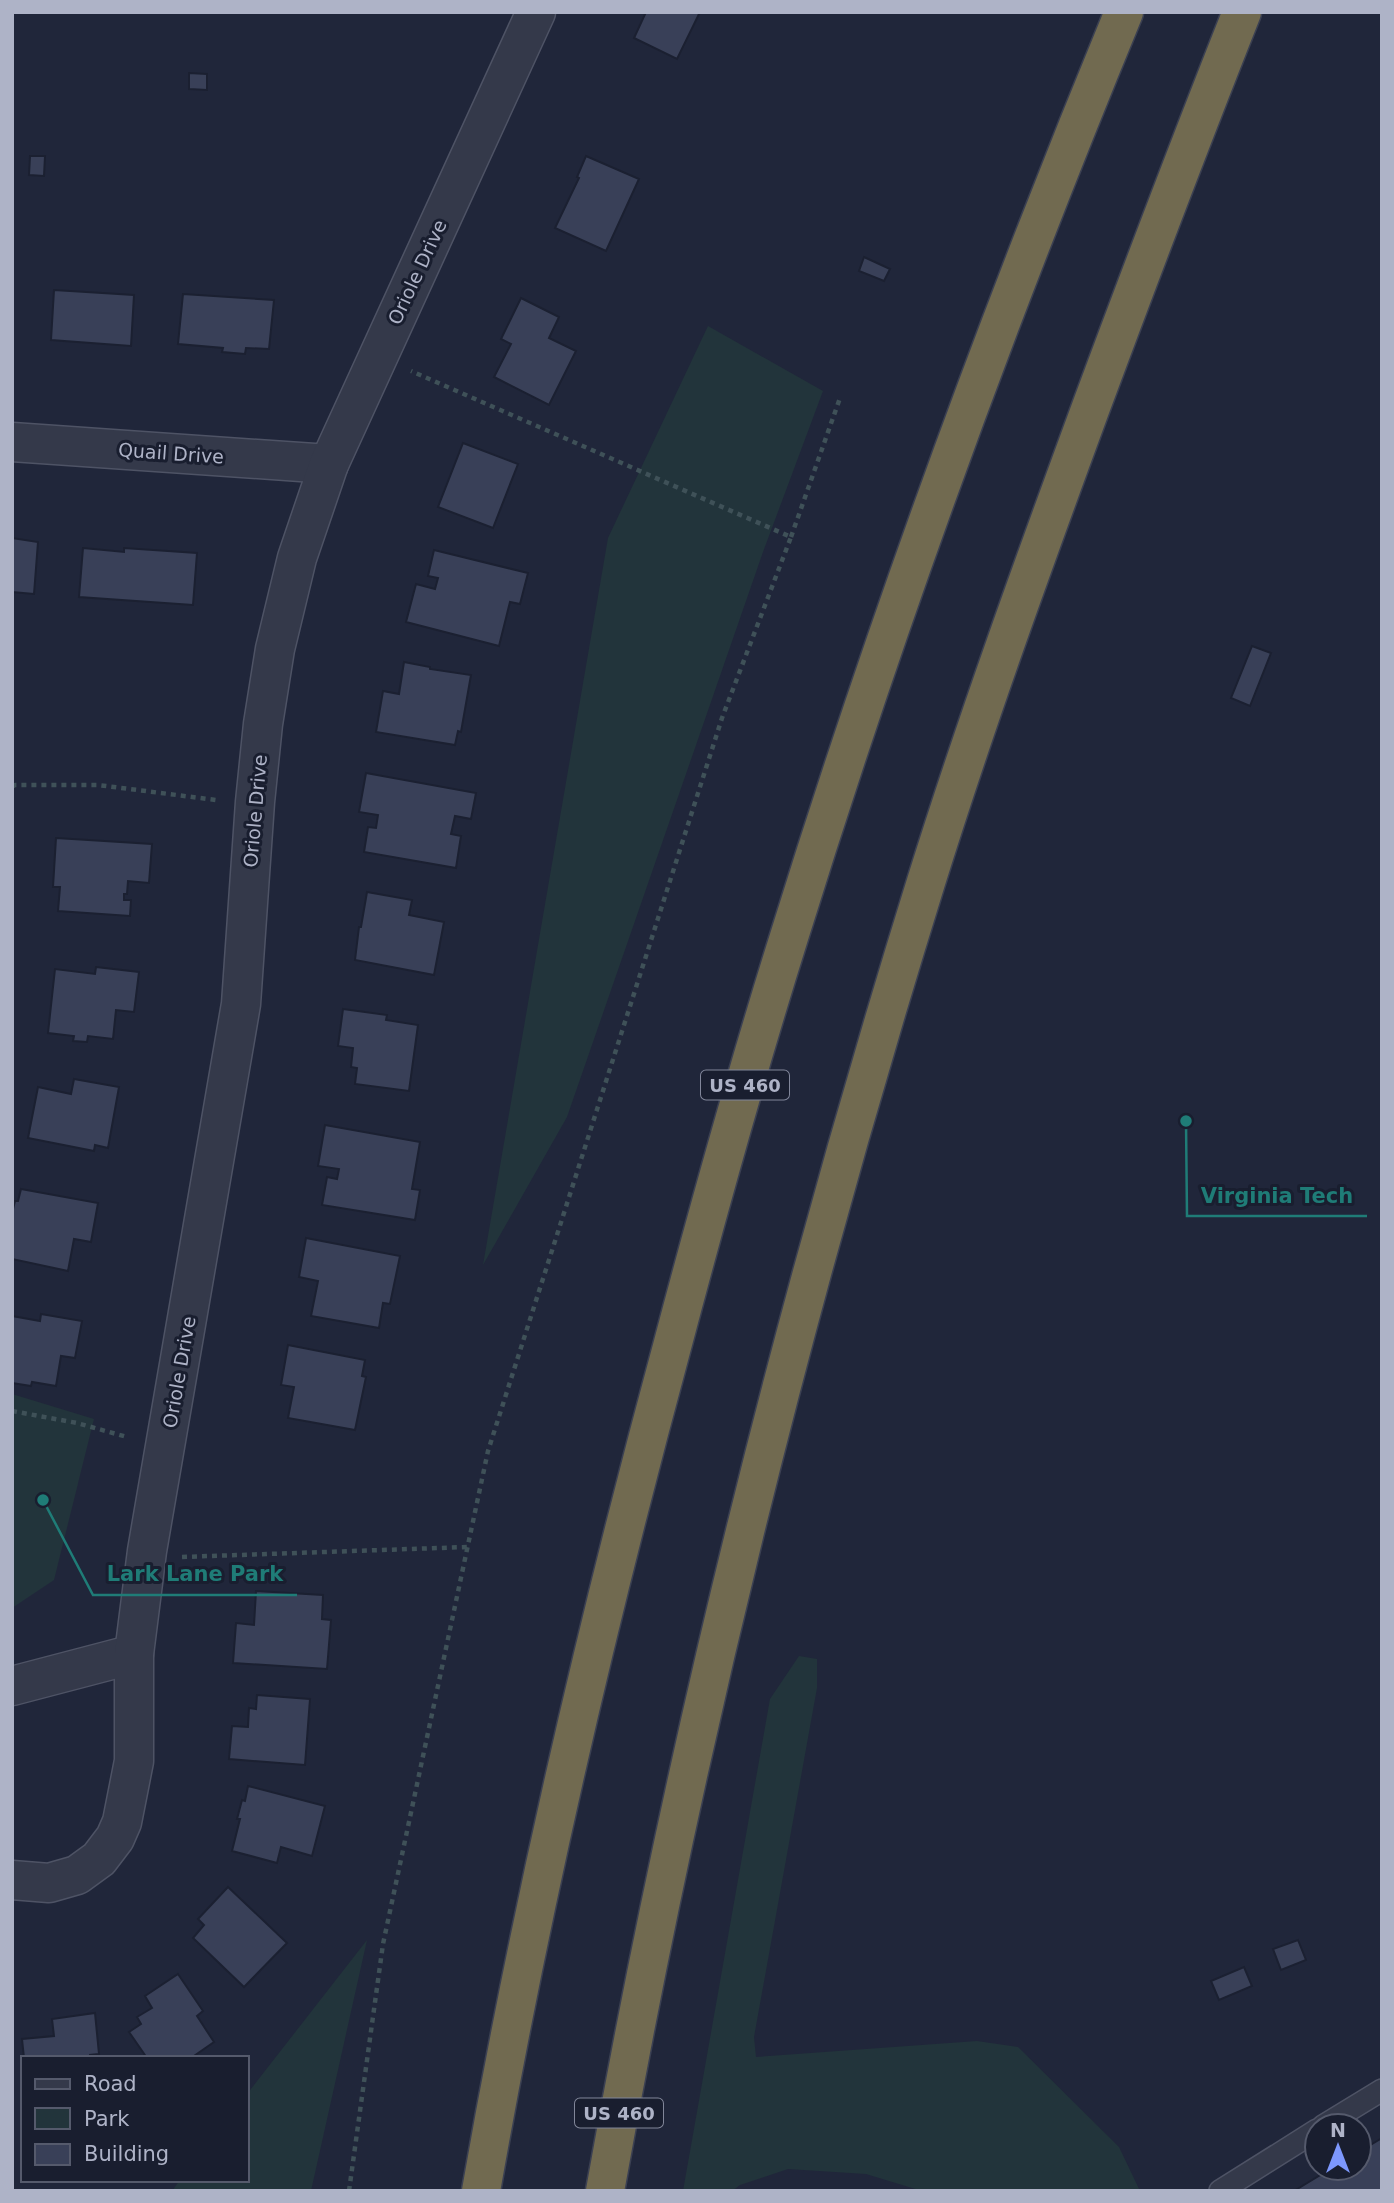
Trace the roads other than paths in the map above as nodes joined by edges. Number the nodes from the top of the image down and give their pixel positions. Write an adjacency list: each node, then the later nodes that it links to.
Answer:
1 (536, 12): 5 (street, Oriole Drive)
2 (1124, 12): 12 (highway, US 460)
3 (1242, 12): 13 (highway, US 460)
4 (12, 442): 5 (street, Quail Drive)
5 (329, 464): 6 (street, Oriole Drive)
6 (134, 1654): 7 (street); 8 (street, Oriole Drive)
7 (12, 1686)
8 (12, 1880)
9 (1382, 2090): 10 (lane)
10 (1346, 2112)
11 (1303, 2139): 14 (lane)
12 (481, 2191)
13 (605, 2191)
14 (1220, 2191)

